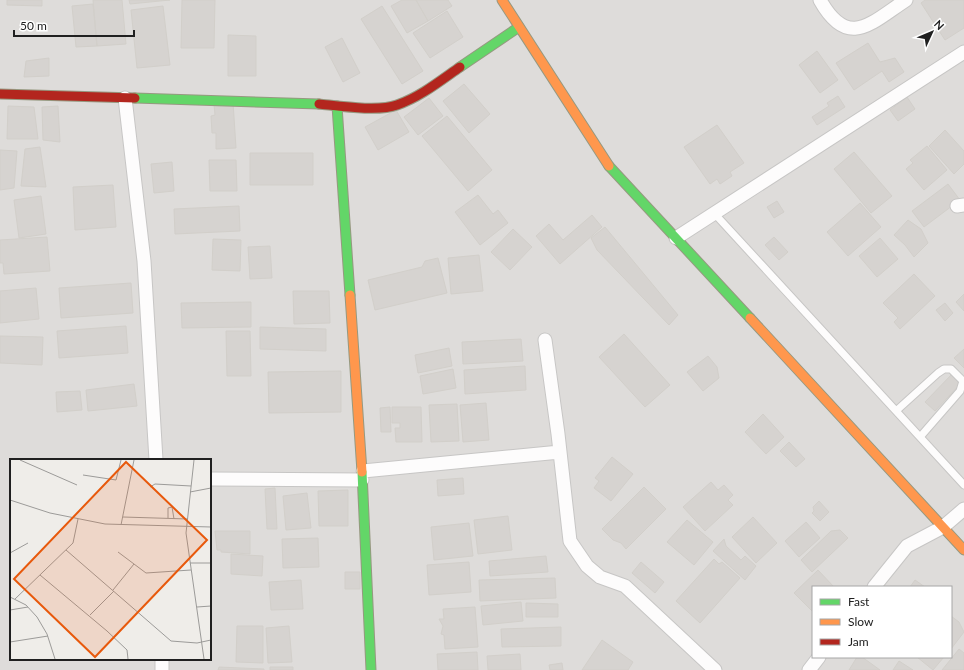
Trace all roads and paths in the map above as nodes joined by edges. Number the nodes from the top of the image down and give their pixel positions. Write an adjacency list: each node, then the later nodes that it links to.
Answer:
1 (502, 0): 4 (street)
2 (820, 0): 3 (street)
3 (906, 0)
4 (518, 27): 8 (street); 10 (street)
5 (964, 52): 9 (street)
6 (0, 94): 7 (street)
7 (125, 98): 8 (street); 15 (street)
8 (337, 106): 16 (street)
9 (714, 213): 10 (street); 12 (lane)
10 (676, 238): 20 (street)
11 (545, 340): 14 (street)
12 (896, 411): 13 (lane); 13 (lane)
13 (920, 437): 18 (lane)
14 (560, 452): 16 (street); 25 (street)
15 (156, 459)
16 (362, 476): 17 (street); 24 (street)
17 (211, 478)
18 (964, 485)
19 (964, 509): 20 (street)
20 (943, 527): 21 (street); 22 (street)
21 (964, 550)
22 (875, 586)
23 (818, 658): 26 (street)
24 (371, 670)
25 (715, 670)
26 (808, 670)

